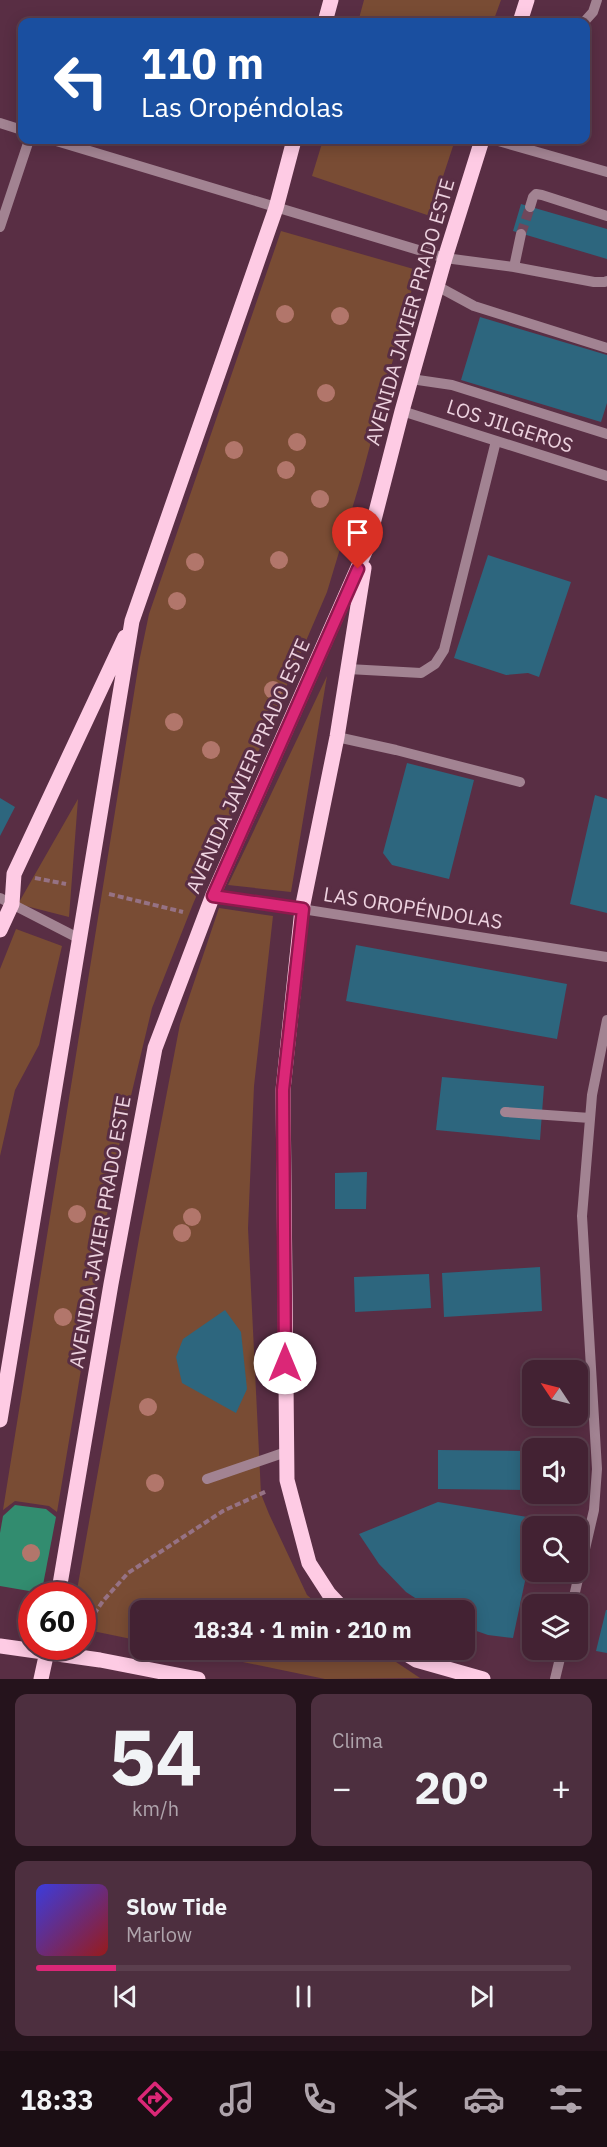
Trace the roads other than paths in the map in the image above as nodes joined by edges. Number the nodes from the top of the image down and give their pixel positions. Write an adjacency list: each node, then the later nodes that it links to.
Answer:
1 (331, 0): 4 (main road)
2 (527, 0): 5 (main road)
3 (597, 0): 6 (street)
4 (326, 18)
5 (521, 18)
6 (588, 18)
7 (0, 123): 8 (street)
8 (18, 129)
9 (28, 144): 18 (street)
10 (66, 144): 16 (street)
11 (293, 144): 16 (main road)
12 (481, 144): 20 (main road, AVENIDA JAVIER PRADO ESTE)
13 (509, 144): 14 (street)
14 (607, 172)
15 (530, 207): 17 (street)
16 (276, 208): 20 (street); 31 (main road)
17 (607, 216)
18 (0, 227)
19 (521, 234): 21 (street)
20 (445, 258): 21 (street); 23 (main road, AVENIDA JAVIER PRADO ESTE)
21 (514, 267): 22 (street)
22 (607, 281)
23 (437, 286): 24 (street); 25 (main road, AVENIDA JAVIER PRADO ESTE)
24 (607, 348)
25 (411, 380): 26 (main road, AVENIDA JAVIER PRADO ESTE); 27 (street)
26 (402, 411): 28 (street, LOS JILGEROS); 30 (main road, AVENIDA JAVIER PRADO ESTE)
27 (607, 434)
28 (496, 441): 29 (street, LOS JILGEROS); 32 (street)
29 (607, 476)
30 (367, 547): 32 (main road); 35 (main road, AVENIDA JAVIER PRADO ESTE)
31 (132, 621): 36 (main road); 39 (main road)
32 (348, 669): 33 (main road)
33 (337, 738): 34 (street); 37 (main road)
34 (520, 782)
35 (213, 896): 37 (street, LAS OROPÉNDOLAS); 47 (main road, AVENIDA JAVIER PRADO ESTE)
36 (6, 901): 38 (main road); 39 (street)
37 (303, 909): 40 (street, LAS OROPÉNDOLAS); 45 (main road)
38 (0, 930)
39 (80, 939): 44 (main road)
40 (607, 957)
41 (607, 1020): 43 (street)
42 (505, 1112): 43 (street)
43 (590, 1118): 48 (street)
44 (0, 1420)
45 (286, 1452): 46 (street); 49 (main road)
46 (207, 1479)
47 (59, 1582)
48 (575, 1594)
49 (335, 1600)
50 (0, 1646): 51 (main road)
51 (18, 1648)
52 (96, 1659): 57 (main road)
53 (45, 1660): 56 (main road)
54 (416, 1660): 58 (main road)
55 (560, 1660): 59 (street)
56 (41, 1679)
57 (198, 1679)
58 (483, 1679)
59 (555, 1679)

